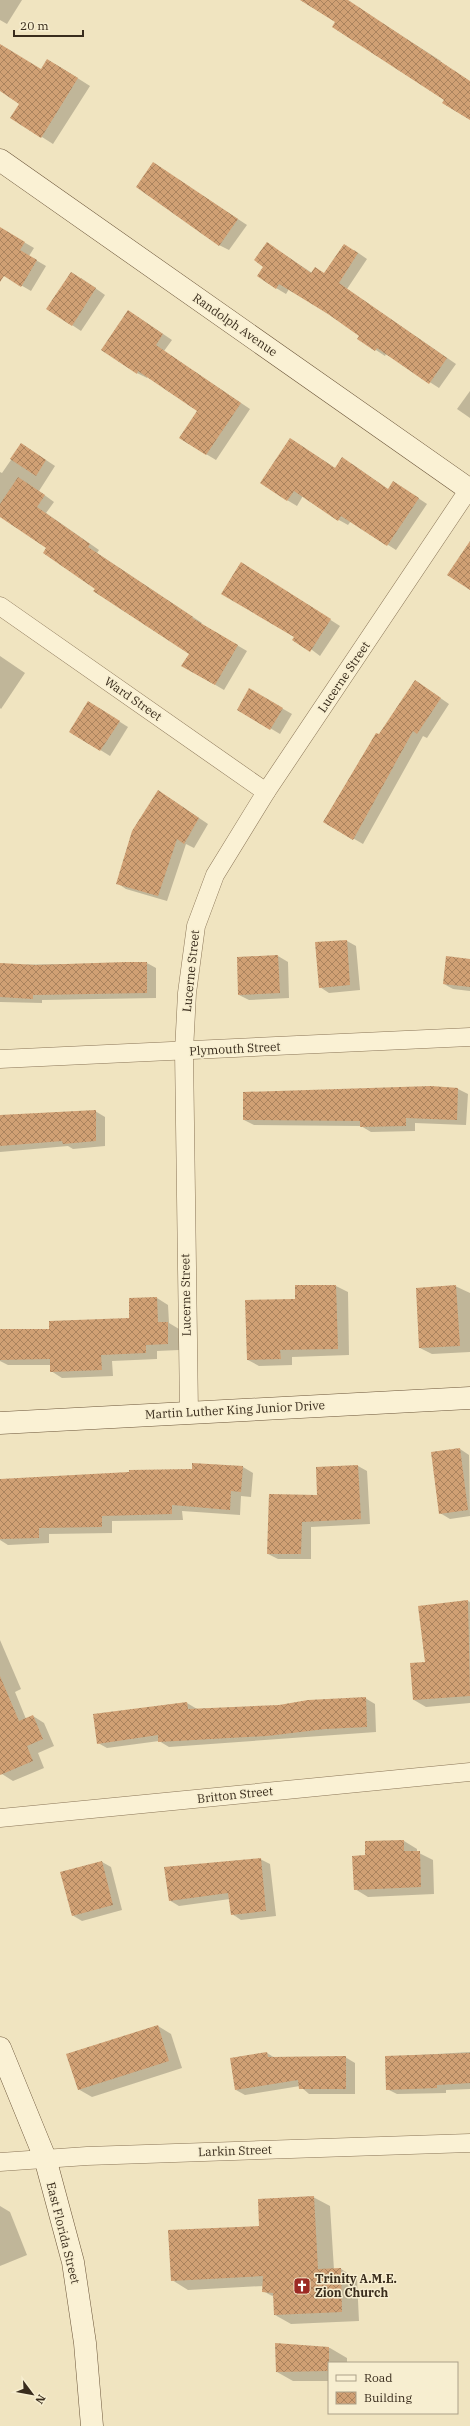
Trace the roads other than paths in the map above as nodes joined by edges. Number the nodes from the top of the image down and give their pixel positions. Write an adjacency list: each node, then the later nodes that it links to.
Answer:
1 (0, 160): 2 (main road, Randolph Avenue)
2 (470, 490): 4 (street, Lucerne Street)
3 (0, 606): 4 (street, Ward Street)
4 (266, 792): 6 (street, Lucerne Street)
5 (470, 1037): 6 (street, Plymouth Street)
6 (184, 1051): 7 (street, Plymouth Street); 9 (street, Lucerne Street)
7 (0, 1059)
8 (470, 1398): 9 (main road, Martin Luther King Junior Drive)
9 (190, 1412): 10 (main road, Martin Luther King Junior Drive)
10 (0, 1423)
11 (470, 1772): 12 (street, Britton Street)
12 (0, 1818)
13 (0, 2048): 15 (main road, East Florida Street)
14 (470, 2143): 15 (street, Larkin Street)
15 (45, 2158): 16 (street, Larkin Street); 17 (main road, East Florida Street)
16 (0, 2162)
17 (92, 2426)

